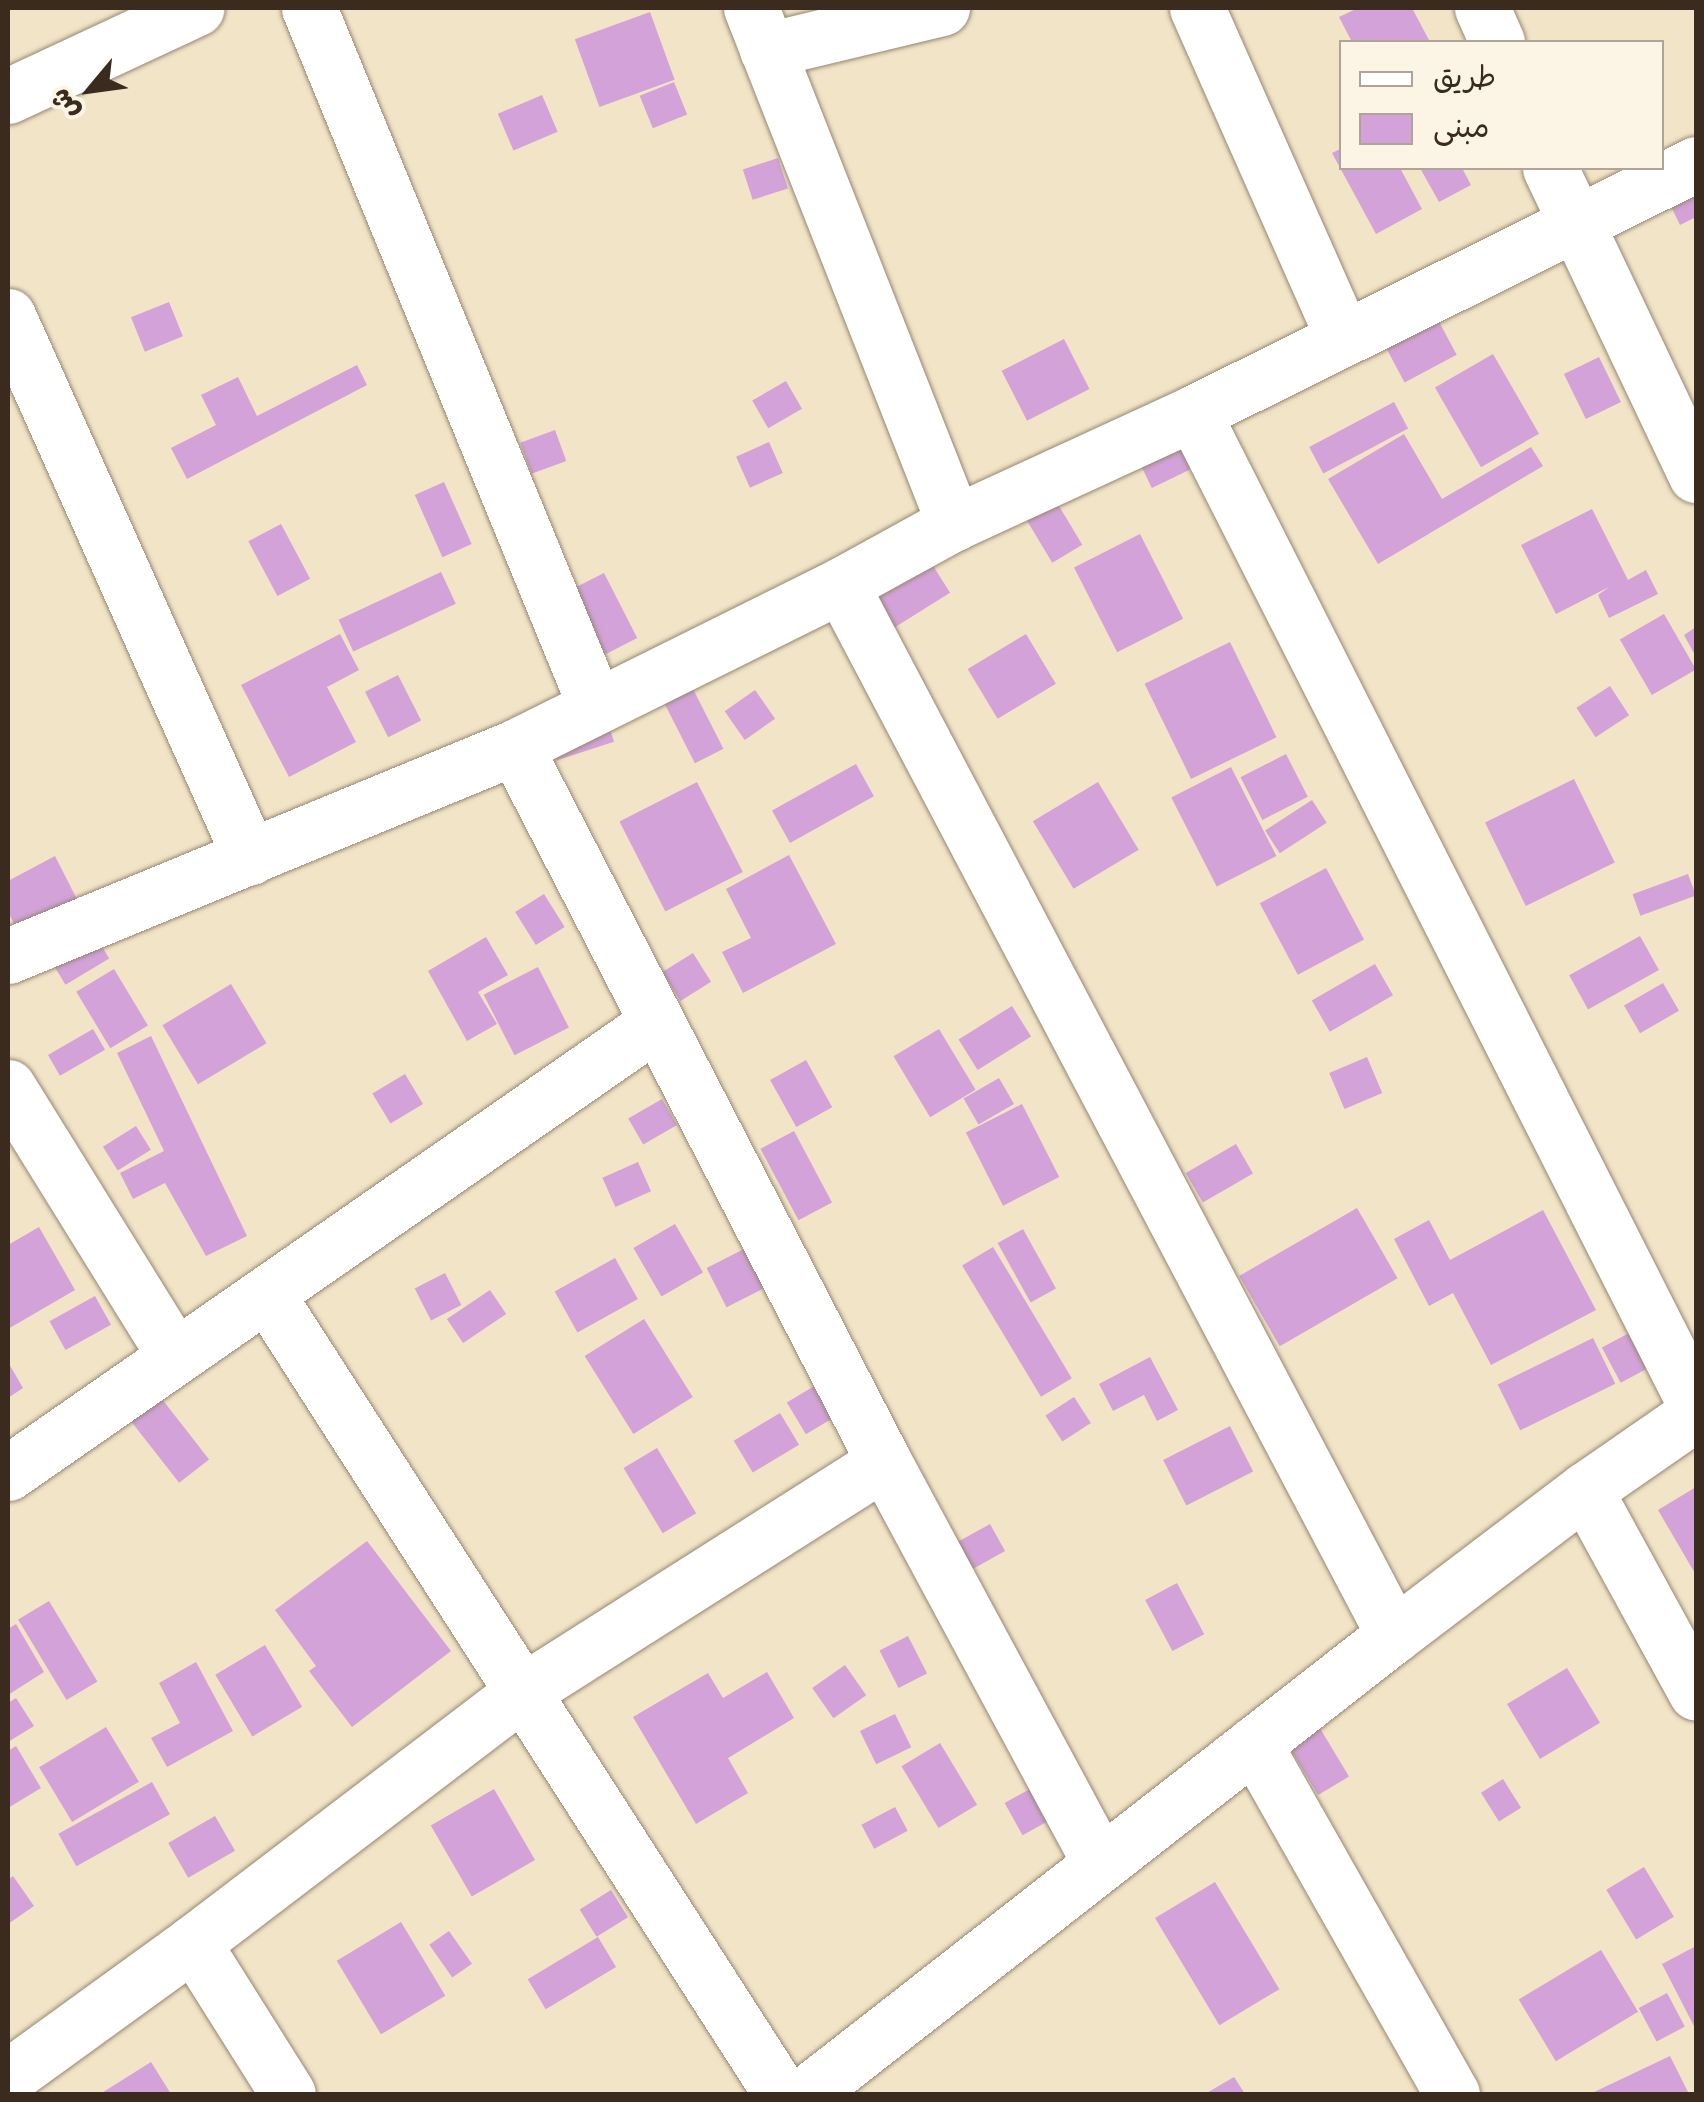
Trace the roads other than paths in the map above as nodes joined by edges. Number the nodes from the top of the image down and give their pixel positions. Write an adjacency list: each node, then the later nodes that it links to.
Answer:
1 (197, 8): 8 (street)
2 (309, 8): 18 (street)
3 (942, 8): 6 (street)
4 (1197, 8): 13 (street)
5 (1482, 8): 7 (street)
6 (759, 29): 16 (street)
7 (1496, 40)
8 (8, 96)
9 (1696, 164): 11 (street)
10 (1551, 170): 11 (street)
11 (1575, 225): 13 (street); 15 (street)
12 (8, 316): 20 (street)
13 (1343, 338): 14 (street)
14 (1193, 414): 16 (street); 26 (street)
15 (1696, 476)
16 (954, 524): 17 (street)
17 (840, 585): 18 (street); 30 (street)
18 (594, 705): 19 (street)
19 (515, 747): 20 (street); 22 (street)
20 (250, 857): 21 (street)
21 (8, 956)
22 (656, 1023): 24 (street); 27 (street)
23 (8, 1087): 25 (street)
24 (268, 1296): 25 (street); 31 (street)
25 (174, 1355): 28 (street)
26 (1696, 1410): 29 (street)
27 (884, 1462): 31 (street); 34 (street)
28 (8, 1473)
29 (1585, 1490): 30 (street); 32 (street)
30 (1394, 1635): 33 (street)
31 (525, 1690): 35 (street); 38 (street)
32 (1696, 1693)
33 (1254, 1744): 34 (street); 40 (street)
34 (1100, 1862): 39 (street)
35 (193, 1943): 36 (street); 37 (street)
36 (8, 2077)
37 (288, 2094)
38 (781, 2094)
39 (806, 2094)
40 (1452, 2094)

